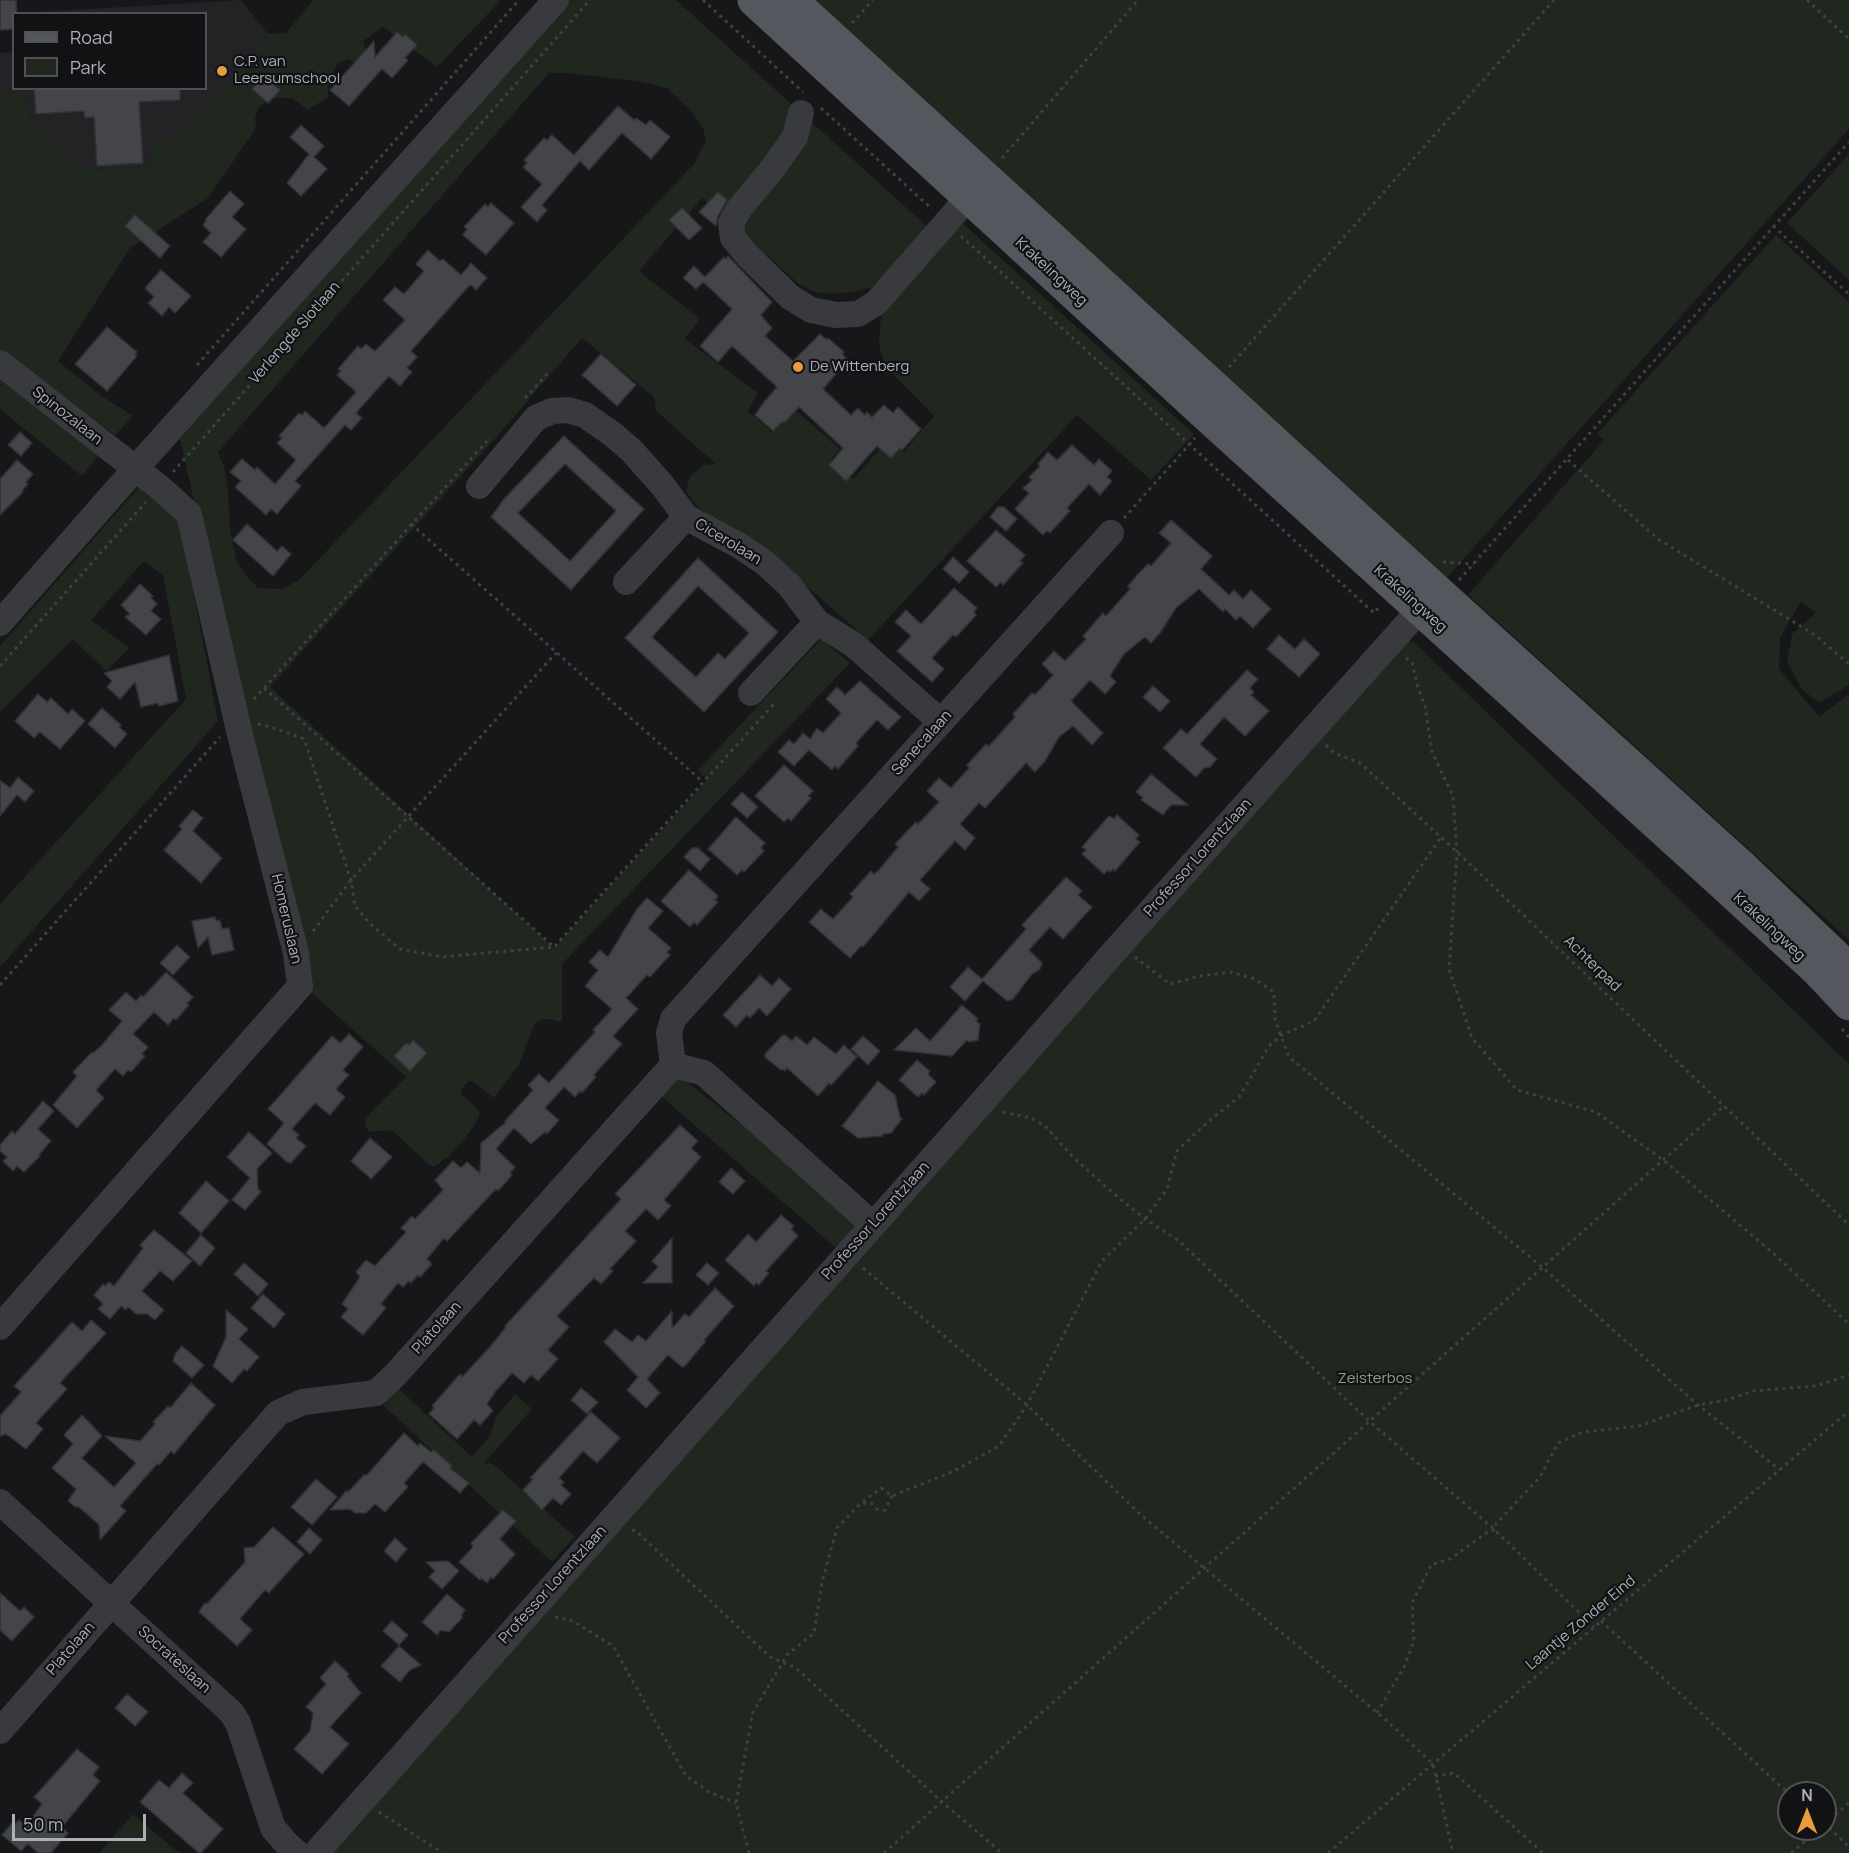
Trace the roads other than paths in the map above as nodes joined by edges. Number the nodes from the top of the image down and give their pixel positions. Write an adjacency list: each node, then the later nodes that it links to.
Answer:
1 (556, 0): 7 (street, Verlengde Slotlaan)
2 (754, 0): 5 (main road, Krakelingweg)
3 (791, 0): 5 (main road, Krakelingweg)
4 (808, 104): 5 (street)
5 (977, 186): 13 (main road, Krakelingweg); 13 (main road, Krakelingweg)
6 (0, 363): 7 (street, Spinozalaan)
7 (135, 469): 15 (street, Verlengde Slotlaan); 22 (street, Homeruslaan)
8 (479, 486): 9 (street, Cicerolaan)
9 (686, 516): 12 (street); 14 (street, Cicerolaan)
10 (1310, 531): 13 (street, Krakelingweg)
11 (1111, 533): 17 (street, Senecalaan)
12 (626, 582)
13 (1422, 606): 18 (main road, Krakelingweg); 19 (main road, Krakelingweg); 21 (street, Professor Lorentzlaan)
14 (817, 622): 16 (street); 17 (street, Cicerolaan)
15 (0, 623)
16 (756, 688)
17 (941, 722): 20 (street, Senecalaan)
18 (1849, 969)
19 (1849, 1004)
20 (673, 1065): 21 (street); 24 (street, Platolaan)
21 (872, 1224): 27 (street, Professor Lorentzlaan)
22 (0, 1327)
23 (0, 1502): 24 (street, Socrateslaan)
24 (111, 1604): 25 (street, Platolaan); 26 (street, Socrateslaan)
25 (0, 1731)
26 (297, 1853)
27 (316, 1853)

